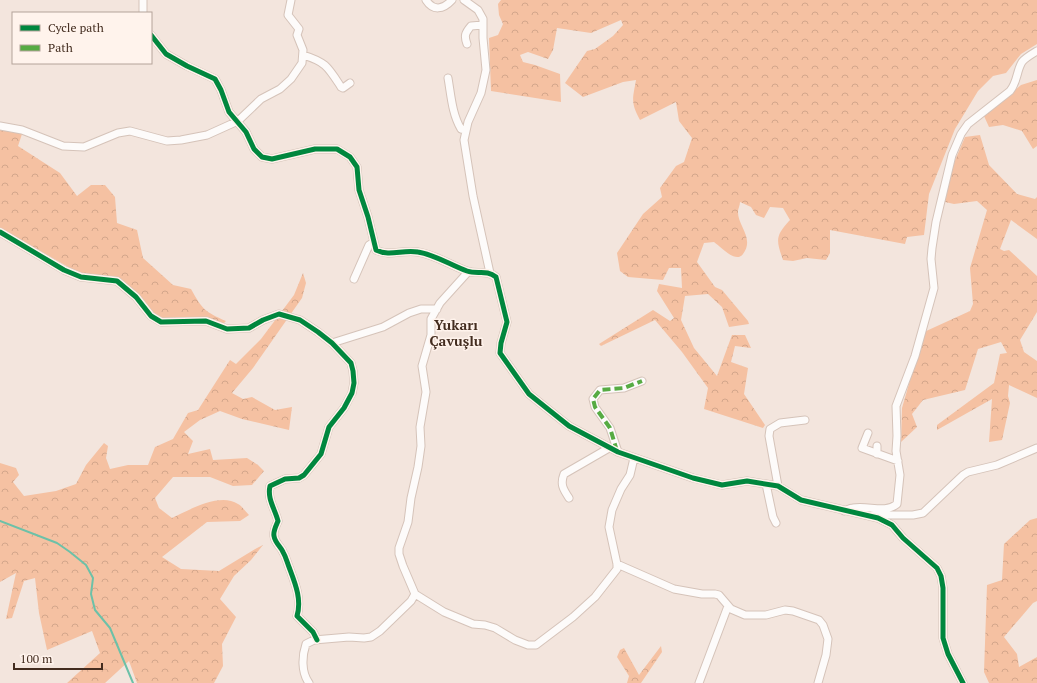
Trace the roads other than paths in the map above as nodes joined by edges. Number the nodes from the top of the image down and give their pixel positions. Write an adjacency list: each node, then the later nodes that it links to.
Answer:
1 (143, 0): 6 (street)
2 (290, 0): 11 (street)
3 (426, 0): 4 (street)
4 (452, 0)
5 (464, 0): 7 (street)
6 (143, 12)
7 (483, 25): 9 (street); 16 (street)
8 (152, 36): 14 (street)
9 (467, 44)
10 (1037, 51): 33 (street)
11 (303, 55): 13 (street); 14 (street)
12 (448, 78): 16 (street)
13 (350, 83)
14 (238, 121): 15 (street); 18 (street)
15 (0, 126)
16 (466, 130): 20 (street)
17 (0, 232): 23 (street)
18 (374, 242): 19 (street); 21 (street)
19 (468, 272): 20 (street); 22 (street)
20 (490, 273): 28 (street)
21 (354, 278)
22 (437, 309): 23 (street); 41 (street)
23 (332, 343): 43 (street)
24 (642, 381): 30 (street)
25 (805, 420): 35 (street)
26 (868, 433): 31 (street)
27 (877, 446): 31 (street)
28 (609, 448): 30 (street); 36 (street)
29 (1037, 448): 38 (street)
30 (618, 452): 32 (street)
31 (878, 454): 33 (street)
32 (634, 458): 34 (street); 40 (street)
33 (898, 462): 37 (street)
34 (766, 484): 35 (street); 39 (street)
35 (778, 486): 37 (street)
36 (569, 498)
37 (844, 511): 38 (street)
38 (861, 515): 47 (street)
39 (776, 523)
40 (617, 564): 41 (street); 42 (street)
41 (414, 594): 43 (street)
42 (728, 606): 45 (street); 46 (street)
43 (317, 640): 44 (street)
44 (309, 683)
45 (699, 683)
46 (818, 683)
47 (963, 683)

